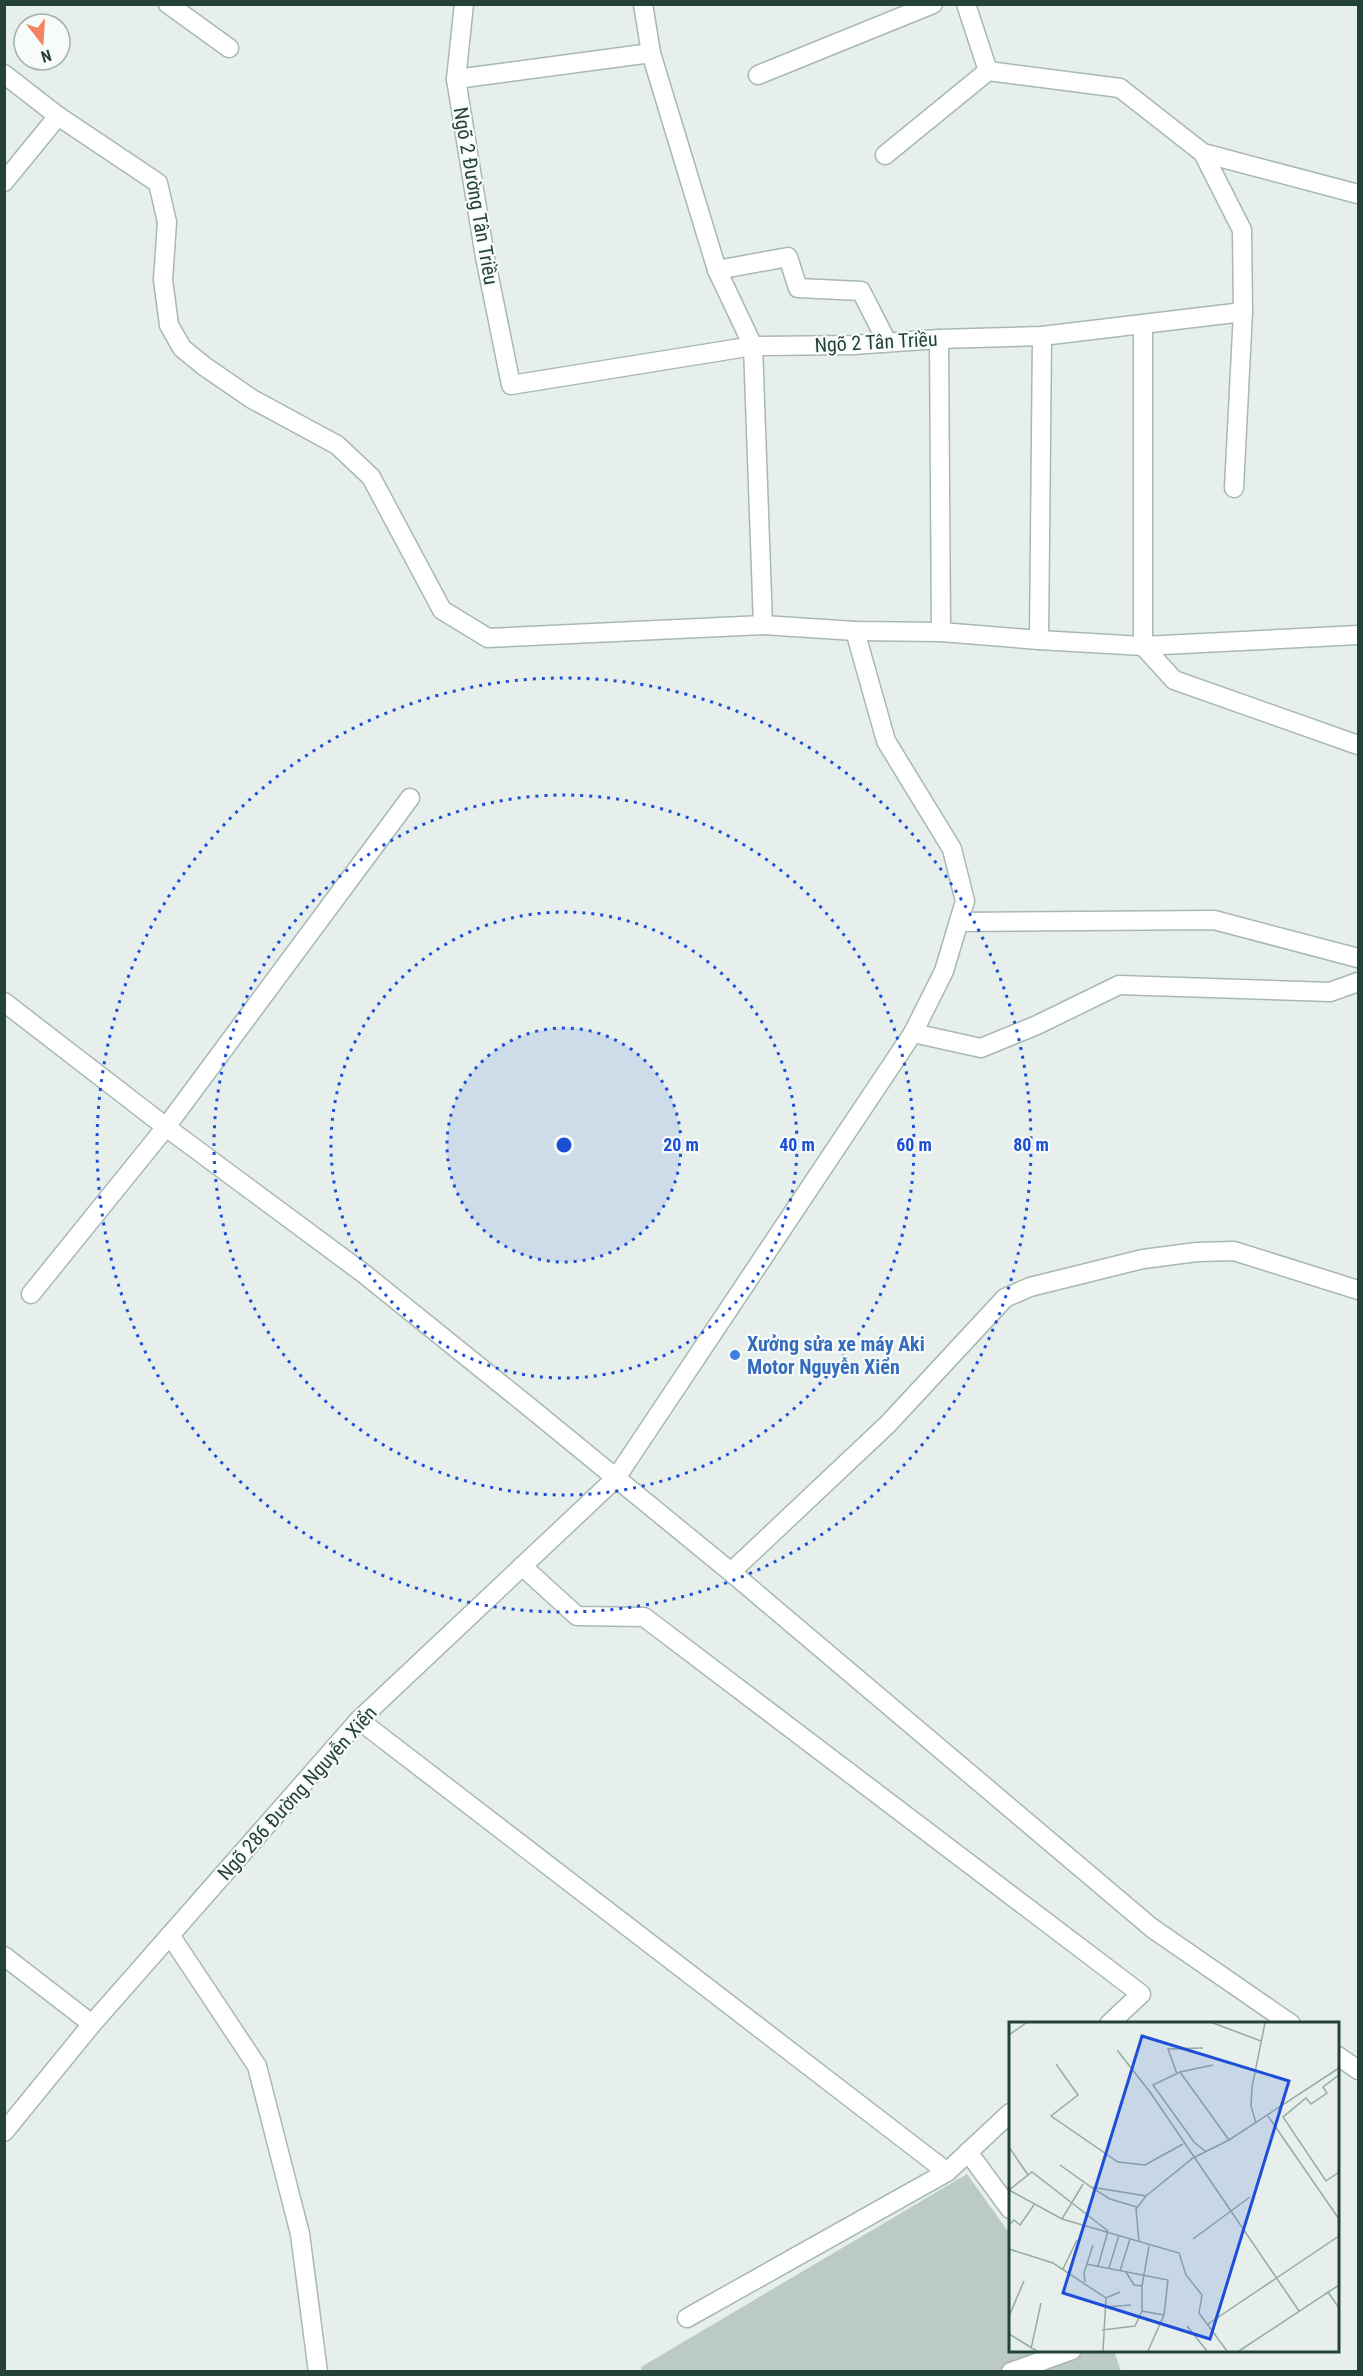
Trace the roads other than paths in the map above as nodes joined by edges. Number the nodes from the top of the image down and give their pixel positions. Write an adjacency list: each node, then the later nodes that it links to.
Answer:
1 (168, 4): 6 (street)
2 (464, 4): 11 (street, Ngõ 2 Đường Tân Triều)
3 (643, 4): 7 (street)
4 (933, 4): 10 (street)
5 (966, 4): 8 (street)
6 (229, 48)
7 (651, 54): 11 (street); 17 (street)
8 (988, 71): 13 (street); 14 (street)
9 (4, 74): 12 (street)
10 (758, 75)
11 (456, 79): 24 (street, Ngõ 2 Đường Tân Triều)
12 (58, 116): 15 (street); 26 (street)
13 (1203, 153): 16 (street); 18 (street)
14 (885, 155)
15 (4, 182)
16 (1359, 194)
17 (717, 270): 22 (street); 23 (street)
18 (1243, 312): 19 (street, Ngõ 2 Tân Triều); 25 (street)
19 (1143, 325): 20 (street, Ngõ 2 Tân Triều); 31 (street)
20 (1042, 336): 21 (street, Ngõ 2 Tân Triều); 30 (street)
21 (939, 339): 22 (street, Ngõ 2 Tân Triều); 28 (street)
22 (887, 342): 23 (street, Ngõ 2 Tân Triều)
23 (753, 346): 24 (street, Ngõ 2 Tân Triều); 26 (street)
24 (511, 386)
25 (1234, 488)
26 (763, 626): 27 (street)
27 (855, 631): 28 (street); 34 (street, Ngõ 286 Đường Nguyễn Xiển)
28 (941, 632): 30 (street)
29 (1359, 635): 31 (street)
30 (1039, 640): 31 (street)
31 (1143, 646): 32 (street)
32 (1359, 745)
33 (410, 798): 39 (street)
34 (959, 922): 35 (street); 38 (street, Ngõ 286 Đường Nguyễn Xiển)
35 (1359, 958)
36 (1359, 982): 38 (street)
37 (4, 1002): 39 (street)
38 (913, 1033): 42 (street, Ngõ 286 Đường Nguyễn Xiển)
39 (166, 1127): 41 (street); 42 (street)
40 (1359, 1290): 44 (street)
41 (31, 1294)
42 (616, 1478): 43 (street, Ngõ 286 Đường Nguyễn Xiển); 44 (street)
43 (522, 1566): 45 (street, Ngõ 286 Đường Nguyễn Xiển); 48 (street)
44 (731, 1572): 49 (street)
45 (359, 1720): 46 (street, Ngõ 286 Đường Nguyễn Xiển); 56 (street)
46 (170, 1935): 50 (street, Ngõ 286 Đường Nguyễn Xiển); 60 (street)
47 (4, 1956): 50 (street)
48 (1111, 2022)
49 (1288, 2022)
50 (92, 2024): 54 (street, Ngõ 286 Đường Nguyễn Xiển)
51 (1339, 2057): 52 (street)
52 (1359, 2070)
53 (1009, 2115): 55 (street)
54 (4, 2133)
55 (968, 2152): 56 (street); 57 (street)
56 (946, 2172): 58 (street)
57 (1009, 2207)
58 (687, 2318)
59 (1066, 2352): 61 (street)
60 (318, 2372)
61 (1011, 2372)

